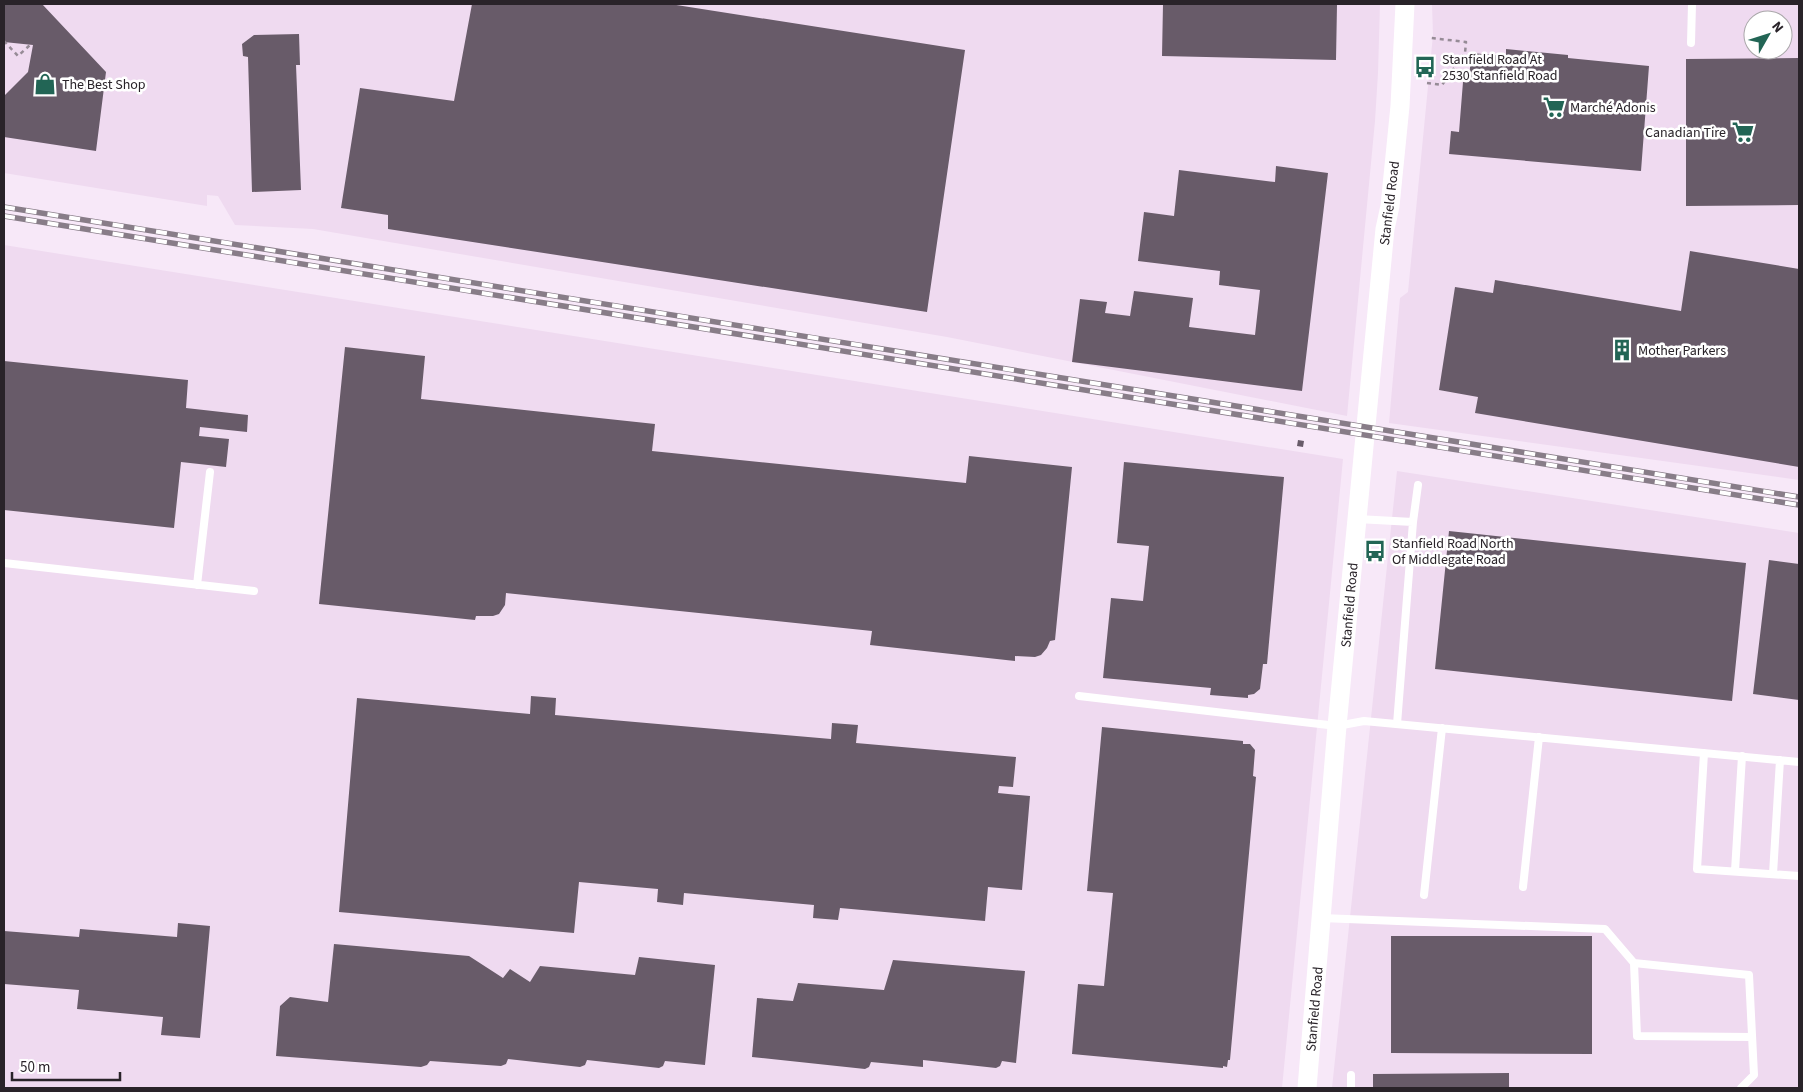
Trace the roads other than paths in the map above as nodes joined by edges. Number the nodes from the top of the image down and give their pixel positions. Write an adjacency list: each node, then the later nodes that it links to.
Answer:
1 (1405, 4): 6 (street, Stanfield Road)
2 (1692, 4): 3 (lane)
3 (1691, 43)
4 (210, 472): 9 (lane)
5 (1418, 485): 7 (lane)
6 (1357, 519): 7 (lane); 13 (street, Stanfield Road)
7 (1413, 522): 12 (lane)
8 (4, 563): 9 (lane)
9 (197, 585): 10 (lane)
10 (254, 591)
11 (1080, 696): 13 (lane)
12 (1397, 724): 13 (lane); 14 (lane)
13 (1337, 726): 25 (street, Stanfield Road)
14 (1442, 728): 15 (lane); 24 (lane)
15 (1539, 737): 16 (lane); 23 (lane)
16 (1704, 753): 17 (lane); 20 (lane)
17 (1742, 756): 18 (lane); 20 (lane)
18 (1780, 760): 19 (lane); 21 (lane)
19 (1799, 762)
20 (1735, 871): 21 (lane)
21 (1773, 874): 22 (lane)
22 (1799, 876)
23 (1523, 887)
24 (1424, 895)
25 (1321, 918): 26 (lane); 29 (street, Stanfield Road)
26 (1634, 963): 27 (lane); 27 (lane)
27 (1752, 1037): 31 (lane)
28 (1351, 1074): 30 (lane)
29 (1307, 1088)
30 (1351, 1088)
31 (1741, 1088)

